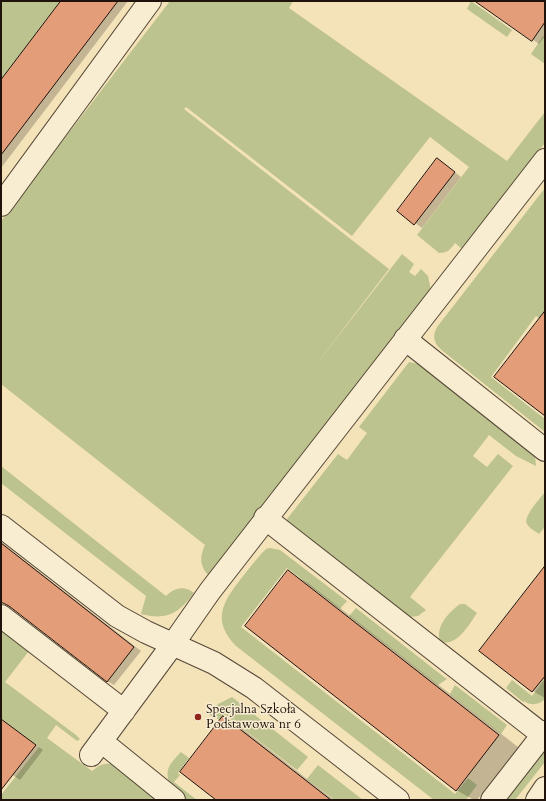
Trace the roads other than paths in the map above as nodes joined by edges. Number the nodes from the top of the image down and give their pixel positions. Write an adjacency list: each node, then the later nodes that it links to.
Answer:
1 (150, 1): 3 (street)
2 (545, 160): 4 (street)
3 (1, 205)
4 (405, 339): 5 (street); 6 (street)
5 (545, 450)
6 (265, 518): 9 (street); 11 (street)
7 (1, 526): 9 (street)
8 (1, 616): 10 (street)
9 (173, 644): 10 (street); 14 (street)
10 (124, 711): 13 (street)
11 (544, 733): 15 (street)
12 (545, 788): 16 (street)
13 (174, 800)
14 (398, 800)
15 (492, 800)
16 (537, 800)

